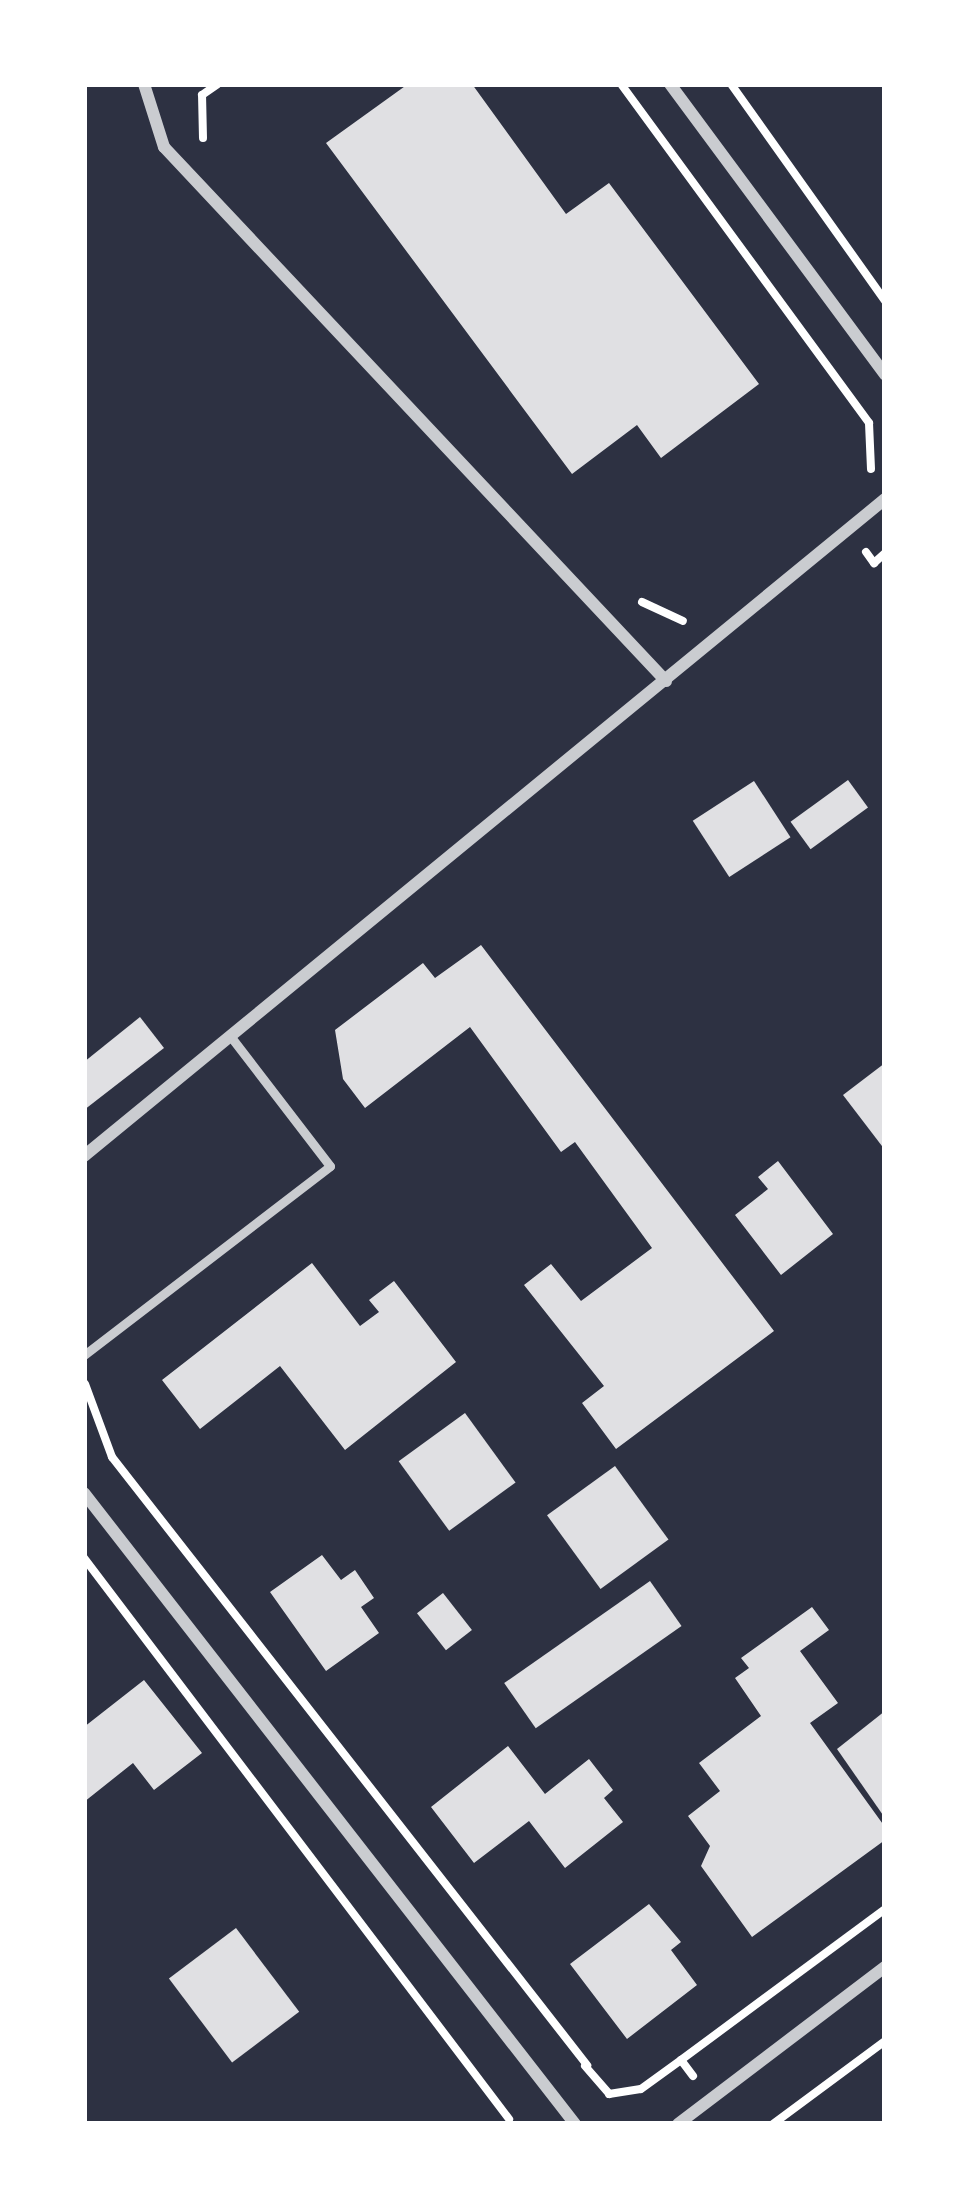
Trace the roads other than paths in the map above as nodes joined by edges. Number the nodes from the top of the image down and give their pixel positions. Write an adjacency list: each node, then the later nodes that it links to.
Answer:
1 (144, 84): 5 (street)
2 (670, 84): 3 (street)
3 (885, 375)
4 (885, 499): 5 (street)
5 (666, 682): 6 (street)
6 (231, 1037): 7 (street); 8 (lane)
7 (84, 1156)
8 (84, 1355)
9 (84, 1493): 11 (street)
10 (885, 1967): 12 (street)
11 (575, 2124)
12 (678, 2124)

